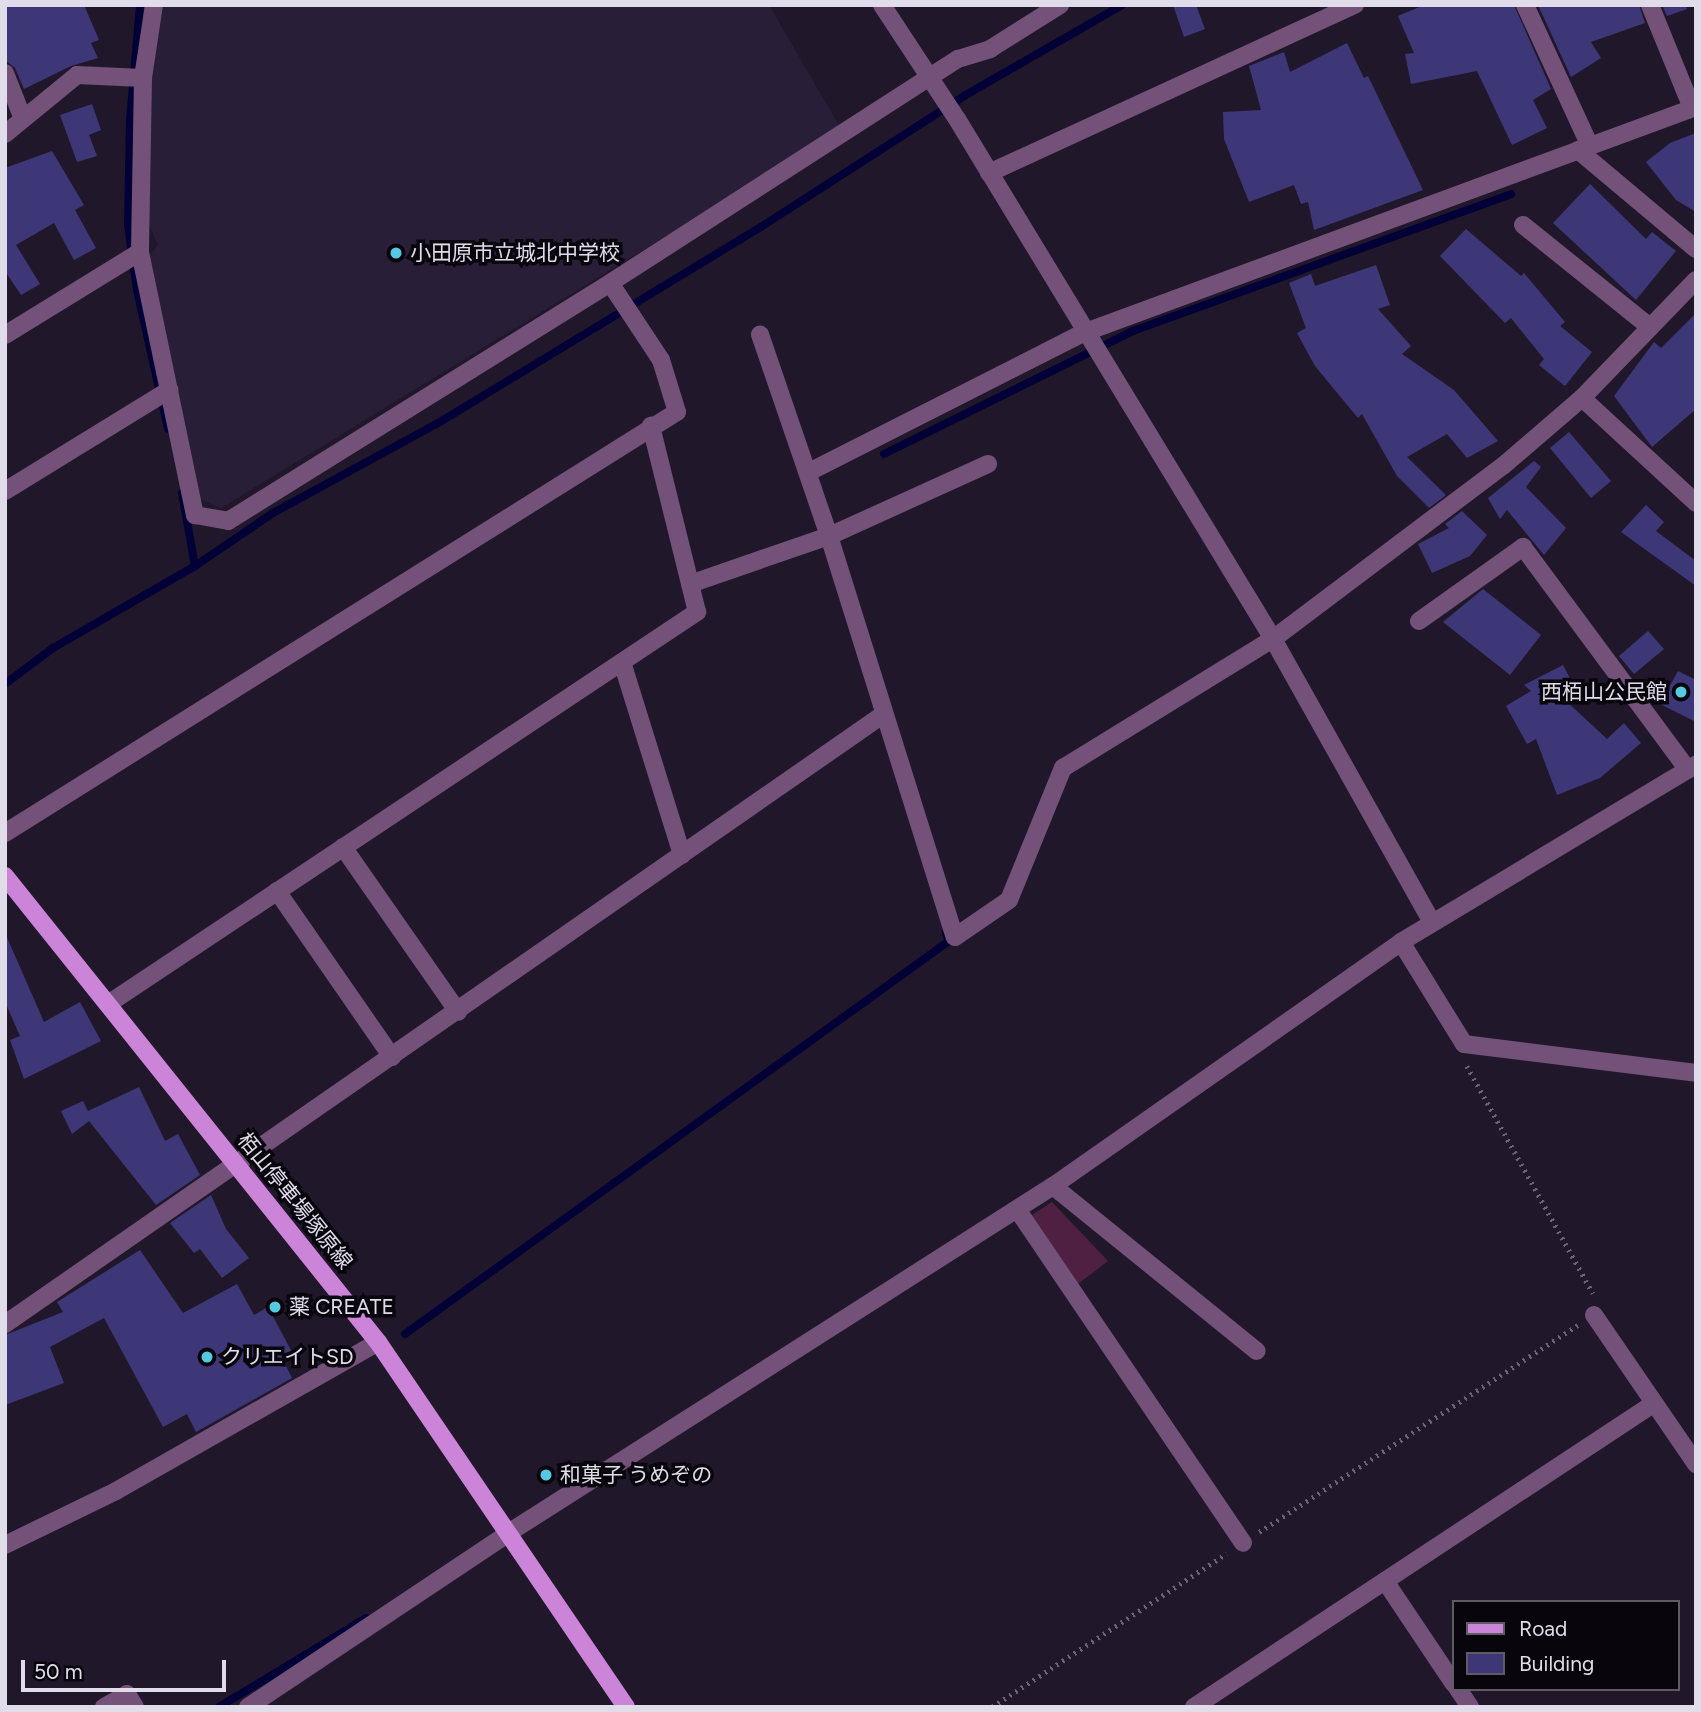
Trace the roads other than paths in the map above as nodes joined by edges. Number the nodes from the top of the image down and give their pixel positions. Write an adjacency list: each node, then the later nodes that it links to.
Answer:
1 (154, 5): 8 (street)
2 (882, 5): 9 (street)
3 (1060, 5): 9 (street)
4 (1355, 5): 14 (street)
5 (1525, 5): 13 (street)
6 (1650, 5): 10 (street)
7 (5, 73): 11 (street)
8 (143, 78): 11 (street); 17 (street)
9 (930, 79): 14 (street); 19 (street)
10 (1694, 108): 13 (street)
11 (23, 119): 12 (street)
12 (5, 134)
13 (1584, 148): 16 (street); 21 (street)
14 (989, 173): 21 (street)
15 (1523, 225): 20 (street)
16 (1696, 249)
17 (140, 252): 22 (street); 24 (street)
18 (1696, 281): 20 (street)
19 (610, 284): 24 (street); 26 (street)
20 (1650, 327): 25 (street)
21 (1083, 333): 28 (street); 34 (street)
22 (5, 335)
23 (760, 335): 28 (street)
24 (169, 390): 29 (street)
25 (1582, 398): 30 (street); 34 (street)
26 (651, 426): 32 (street); 38 (street)
27 (988, 464): 31 (street)
28 (809, 472): 31 (street)
29 (5, 491)
30 (1696, 503)
31 (828, 536): 32 (street); 36 (street)
32 (690, 584): 35 (street)
33 (1419, 621): 37 (street)
34 (1273, 639): 36 (street); 43 (street)
35 (622, 662): 39 (street); 40 (street)
36 (884, 714): 40 (street)
37 (1692, 767): 43 (street)
38 (5, 833)
39 (343, 847): 42 (street); 46 (street)
40 (682, 855): 46 (street)
41 (5, 876): 45 (main road, 栢山停車場塚原線)
42 (277, 891): 45 (street); 47 (street)
43 (1432, 922): 44 (street)
44 (1401, 942): 48 (street); 50 (street)
45 (108, 1003): 49 (main road, 栢山停車場塚原線)
46 (458, 1012): 47 (street)
47 (392, 1058): 49 (street)
48 (1696, 1073)
49 (236, 1166): 53 (street); 54 (main road, 栢山停車場塚原線)
50 (1053, 1186): 51 (street); 55 (street)
51 (1017, 1209): 58 (street); 59 (street)
52 (1594, 1315): 56 (street)
53 (5, 1324)
54 (378, 1342): 58 (main road, 栢山停車場塚原線); 60 (street)
55 (1257, 1351)
56 (1653, 1404): 57 (street); 61 (street)
57 (1696, 1464)
58 (510, 1532): 66 (street); 67 (main road, 栢山停車場塚原線)
59 (1243, 1543)
60 (5, 1545)
61 (1385, 1581): 62 (street); 68 (street)
62 (1452, 1681)
63 (1459, 1691): 69 (street)
64 (104, 1707): 65 (street)
65 (135, 1707)
66 (248, 1707)
67 (626, 1707)
68 (1194, 1707)
69 (1470, 1707)

